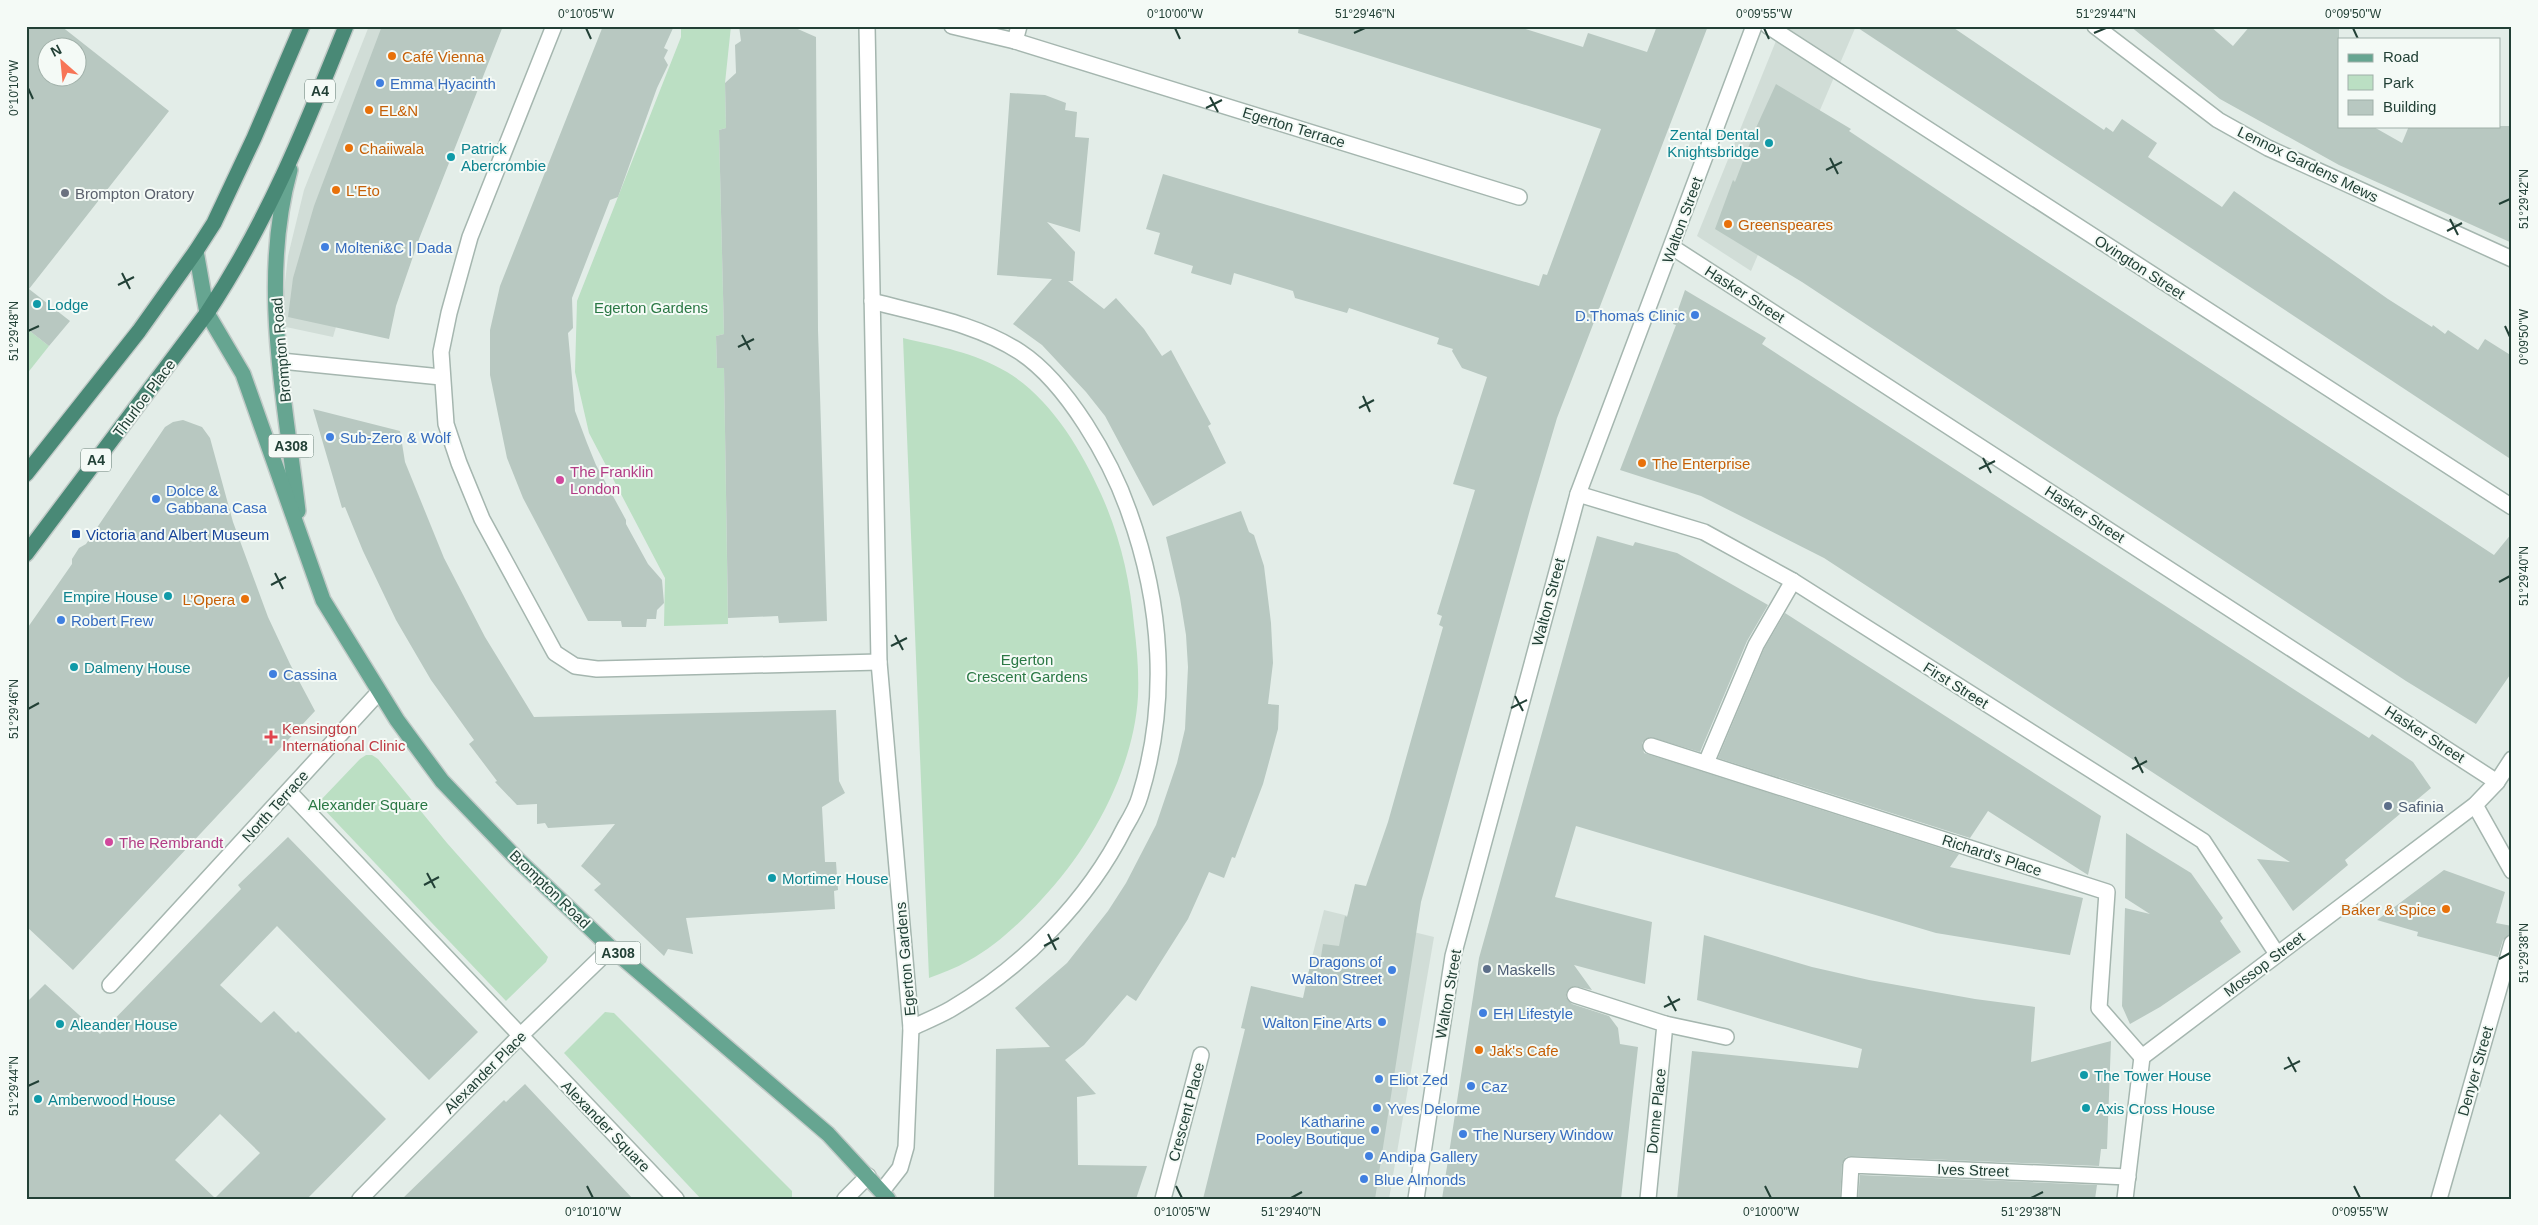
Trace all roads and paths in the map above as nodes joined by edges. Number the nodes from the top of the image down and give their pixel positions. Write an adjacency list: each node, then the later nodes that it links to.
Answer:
1 (302, 26): 13 (highway)
2 (346, 26): 10 (highway, Brompton Road / A4)
3 (554, 26): 18 (street)
4 (866, 26): 15 (street, Egerton Gardens)
5 (952, 26): 9 (street, Egerton Terrace)
6 (1754, 26): 12 (street, Walton Street)
7 (1768, 26): 21 (street, Ovington Street)
8 (2095, 26): 14 (street, Lennox Gardens Mews)
9 (1017, 34): 11 (street, Egerton Terrace)
10 (294, 155): 16 (highway, Brompton Road / A4); 17 (main road, Brompton Road / A308)
11 (1519, 197)
12 (1672, 247): 20 (street, Walton Street); 30 (street, Hasker Street)
13 (196, 251): 16 (main road, Brompton Road / A308); 19 (highway)
14 (2512, 259)
15 (872, 301): 25 (street, Egerton Gardens); 40 (street)
16 (207, 313): 22 (main road, Brompton Road / A308); 23 (highway, Thurloe Place / A4)
17 (281, 361): 18 (street); 22 (main road, Brompton Road / A308)
18 (441, 377): 25 (street)
19 (26, 474)
20 (1578, 494): 24 (street, First Street); 52 (street, Walton Street)
21 (2512, 507)
22 (302, 545): 26 (main road, Brompton Road / A308)
23 (26, 554)
24 (1793, 581): 29 (street); 36 (street, First Street)
25 (879, 662): 40 (street, Egerton Gardens)
26 (378, 692): 31 (street, North Terrace); 35 (main road, Brompton Road / A308)
27 (1652, 746): 29 (street, Richard's Place)
28 (2512, 759): 30 (street, Mossop Street)
29 (1706, 763): 44 (street, Richard's Place)
30 (2497, 782): 32 (street, Mossop Street)
31 (289, 792): 37 (street, North Terrace); 41 (street, Alexander Square)
32 (2475, 805): 33 (street); 36 (street, Mossop Street)
33 (2512, 871)
34 (2512, 943): 56 (street, Denyer Street)
35 (611, 948): 41 (street, Alexander Place); 45 (main road, Brompton Road / A308)
36 (2277, 954): 44 (street, Mossop Street)
37 (110, 986)
38 (1575, 995): 39 (street)
39 (1665, 1024): 42 (street); 53 (street, Donne Place)
40 (911, 1028): 47 (street, Egerton Gardens)
41 (520, 1036): 48 (street, Alexander Place); 49 (street, Alexander Square)
42 (1726, 1037)
43 (1201, 1055): 51 (street, Crescent Place)
44 (2142, 1057): 46 (street)
45 (868, 1176): 47 (main road, Brompton Road / A308); 50 (street)
46 (2128, 1177): 54 (street, Ives Street); 55 (street)
47 (885, 1195)
48 (360, 1199)
49 (676, 1199)
50 (845, 1199)
51 (1163, 1199)
52 (1416, 1199)
53 (1648, 1199)
54 (1848, 1199)
55 (2125, 1199)
56 (2439, 1199)

